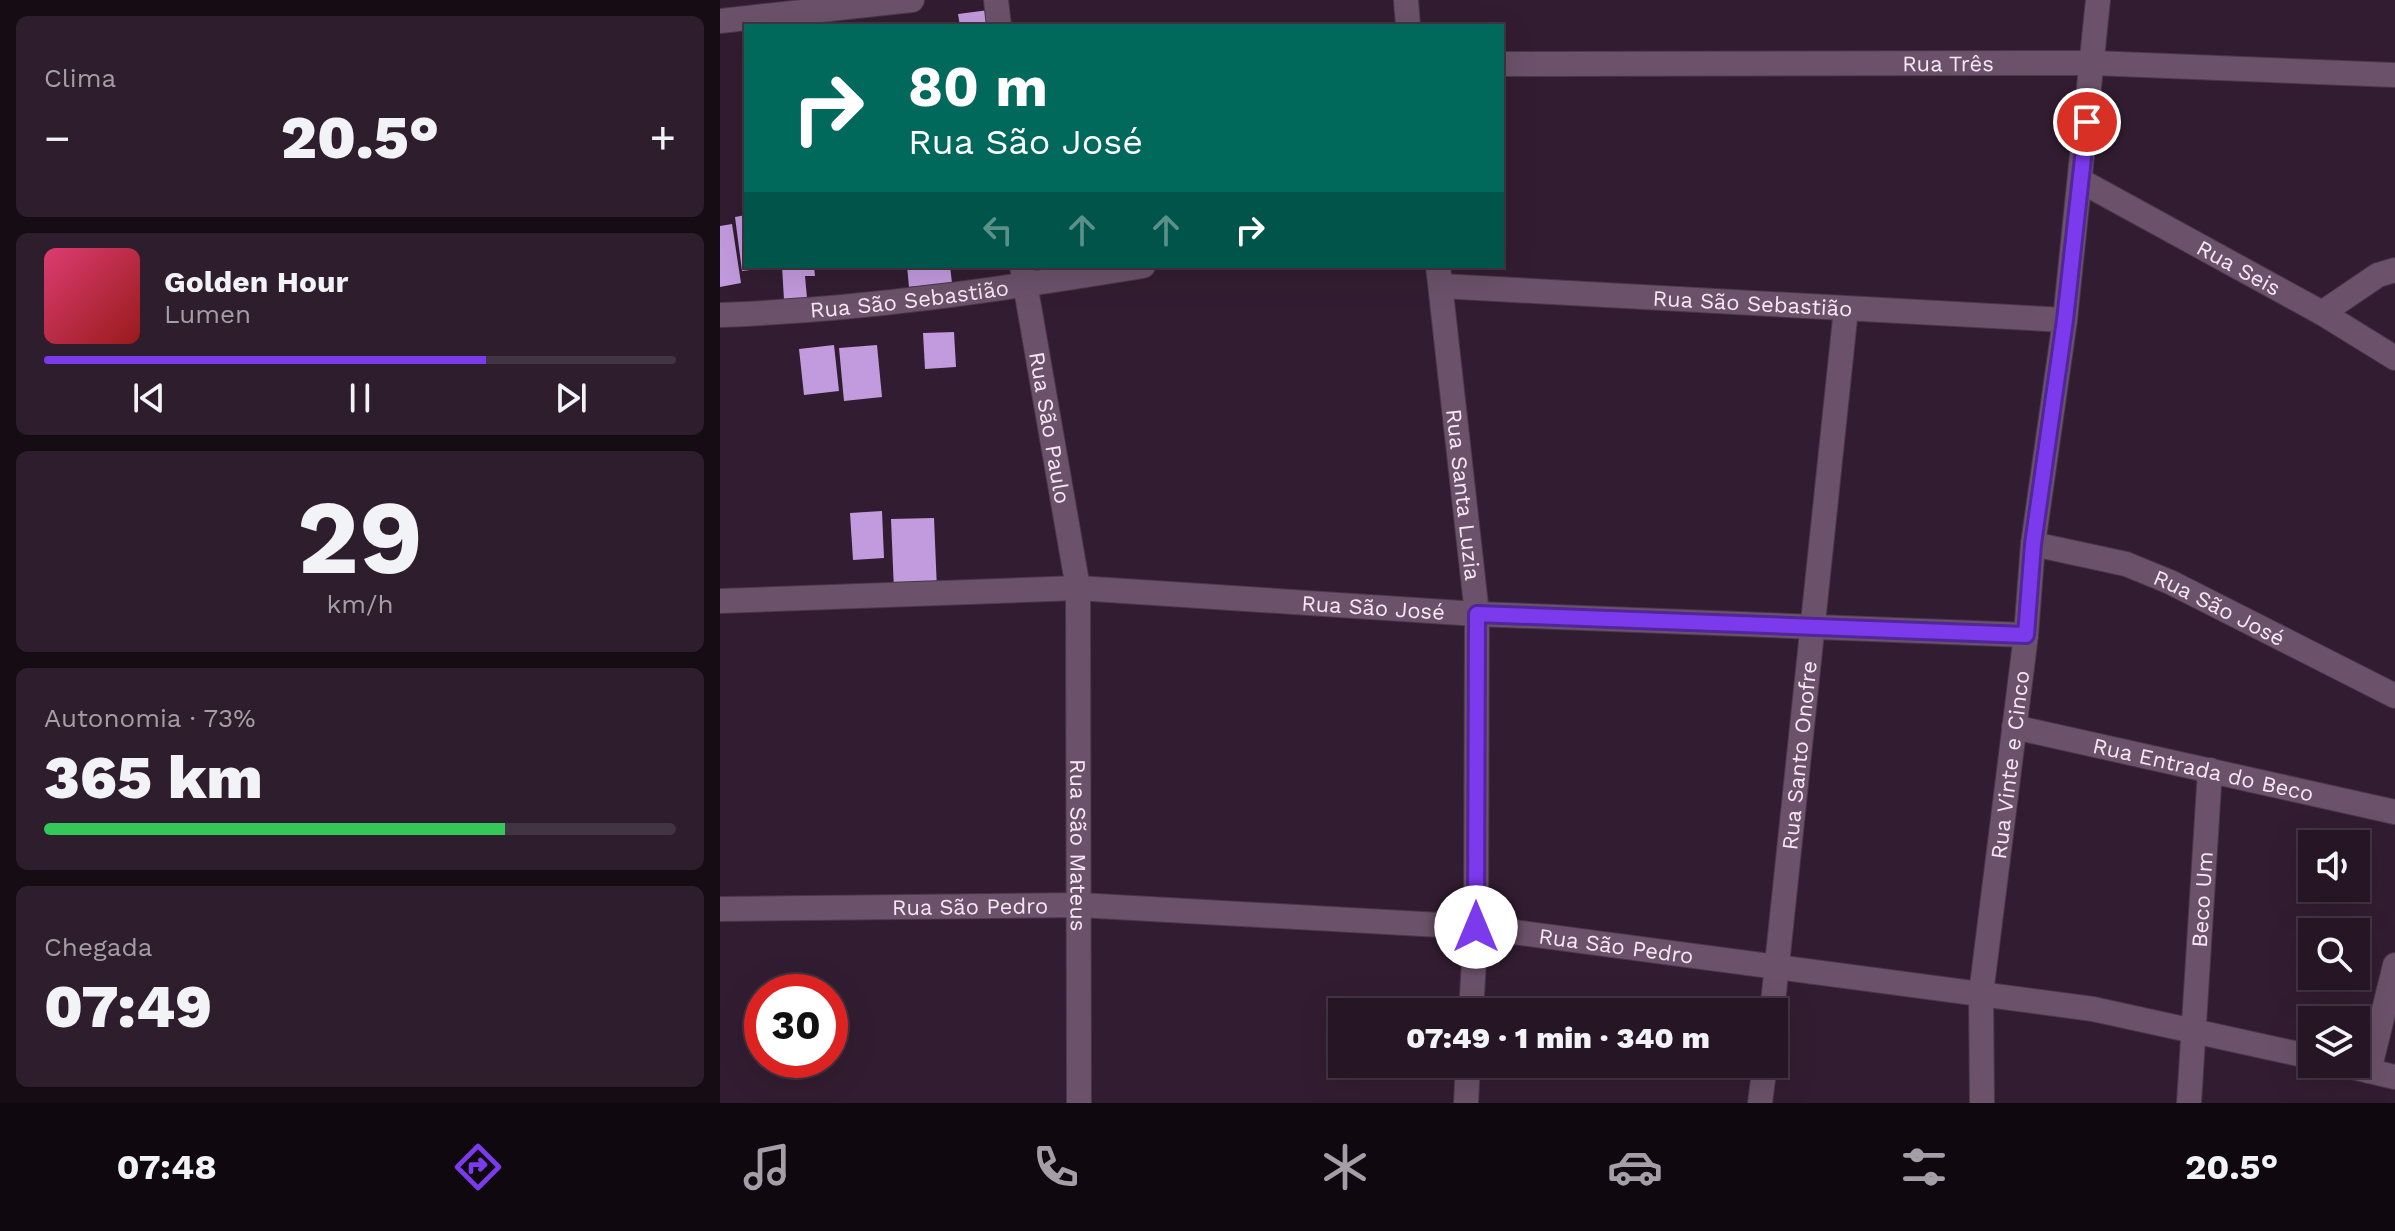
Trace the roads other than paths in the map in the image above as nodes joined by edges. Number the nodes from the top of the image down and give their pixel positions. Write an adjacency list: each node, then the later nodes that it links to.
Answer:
1 (912, 0): 5 (street)
2 (996, 0): 6 (street)
3 (1406, 0): 7 (street)
4 (2098, 0): 8 (street, Rua Vinte e Cinco)
5 (720, 21)
6 (999, 24)
7 (1408, 24)
8 (2093, 63): 9 (street, Rua Três); 10 (street, Rua Três); 11 (street, Rua Vinte e Cinco)
9 (1504, 64)
10 (2395, 75)
11 (2081, 181): 17 (street, Rua Seis); 19 (street, Rua Vinte e Cinco)
12 (1119, 268): 14 (street, Rua São Sebastião)
13 (2395, 270): 17 (street)
14 (1022, 276): 18 (street, Rua São Sebastião); 22 (street, Rua São Paulo)
15 (1439, 276): 16 (street, Rua São Sebastião); 24 (street, Rua Santa Luzia)
16 (1846, 309): 19 (street, Rua São Sebastião); 25 (street, Rua Santo Onofre)
17 (2322, 313): 20 (street, Rua Seis)
18 (720, 315)
19 (2065, 320): 21 (street, Rua Vinte e Cinco)
20 (2395, 358)
21 (2033, 544): 26 (street, Rua Vinte e Cinco); 27 (street, Rua São José)
22 (1078, 588): 23 (street, Rua São José); 24 (street, Rua São José); 31 (street, Rua São Mateus)
23 (720, 601)
24 (1477, 614): 25 (street, Rua São José); 33 (street, Rua Santa Luzia)
25 (1813, 627): 26 (street, Rua São José); 35 (street, Rua Santo Onofre)
26 (2026, 635): 28 (street, Rua Vinte e Cinco)
27 (2395, 696)
28 (2014, 727): 29 (street, Rua Entrada do Beco); 36 (street, Rua Vinte e Cinco)
29 (2210, 770): 30 (street, Rua Entrada do Beco); 39 (street, Beco Um)
30 (2395, 812)
31 (1079, 905): 32 (street, Rua São Pedro); 33 (street, Rua São Pedro); 46 (street, Rua São Mateus)
32 (720, 909)
33 (1476, 927): 35 (street, Rua São Pedro); 37 (street, Rua Santa Luzia)
34 (2395, 965): 41 (street)
35 (1778, 966): 36 (street, Rua São Pedro); 38 (street, Rua Santo Onofre)
36 (1981, 994): 39 (street, Rua São Pedro); 49 (street, Rua Vinte e Cinco)
37 (1472, 998)
38 (1774, 998)
39 (2194, 1029): 40 (street, Rua São Pedro); 50 (street, Beco Um)
40 (2298, 1054)
41 (2370, 1067)
42 (2370, 1071): 43 (street)
43 (2395, 1077)
44 (1467, 1078): 47 (street)
45 (1763, 1078): 48 (street)
46 (1079, 1103)
47 (1466, 1103)
48 (1760, 1103)
49 (1982, 1103)
50 (2189, 1103)

